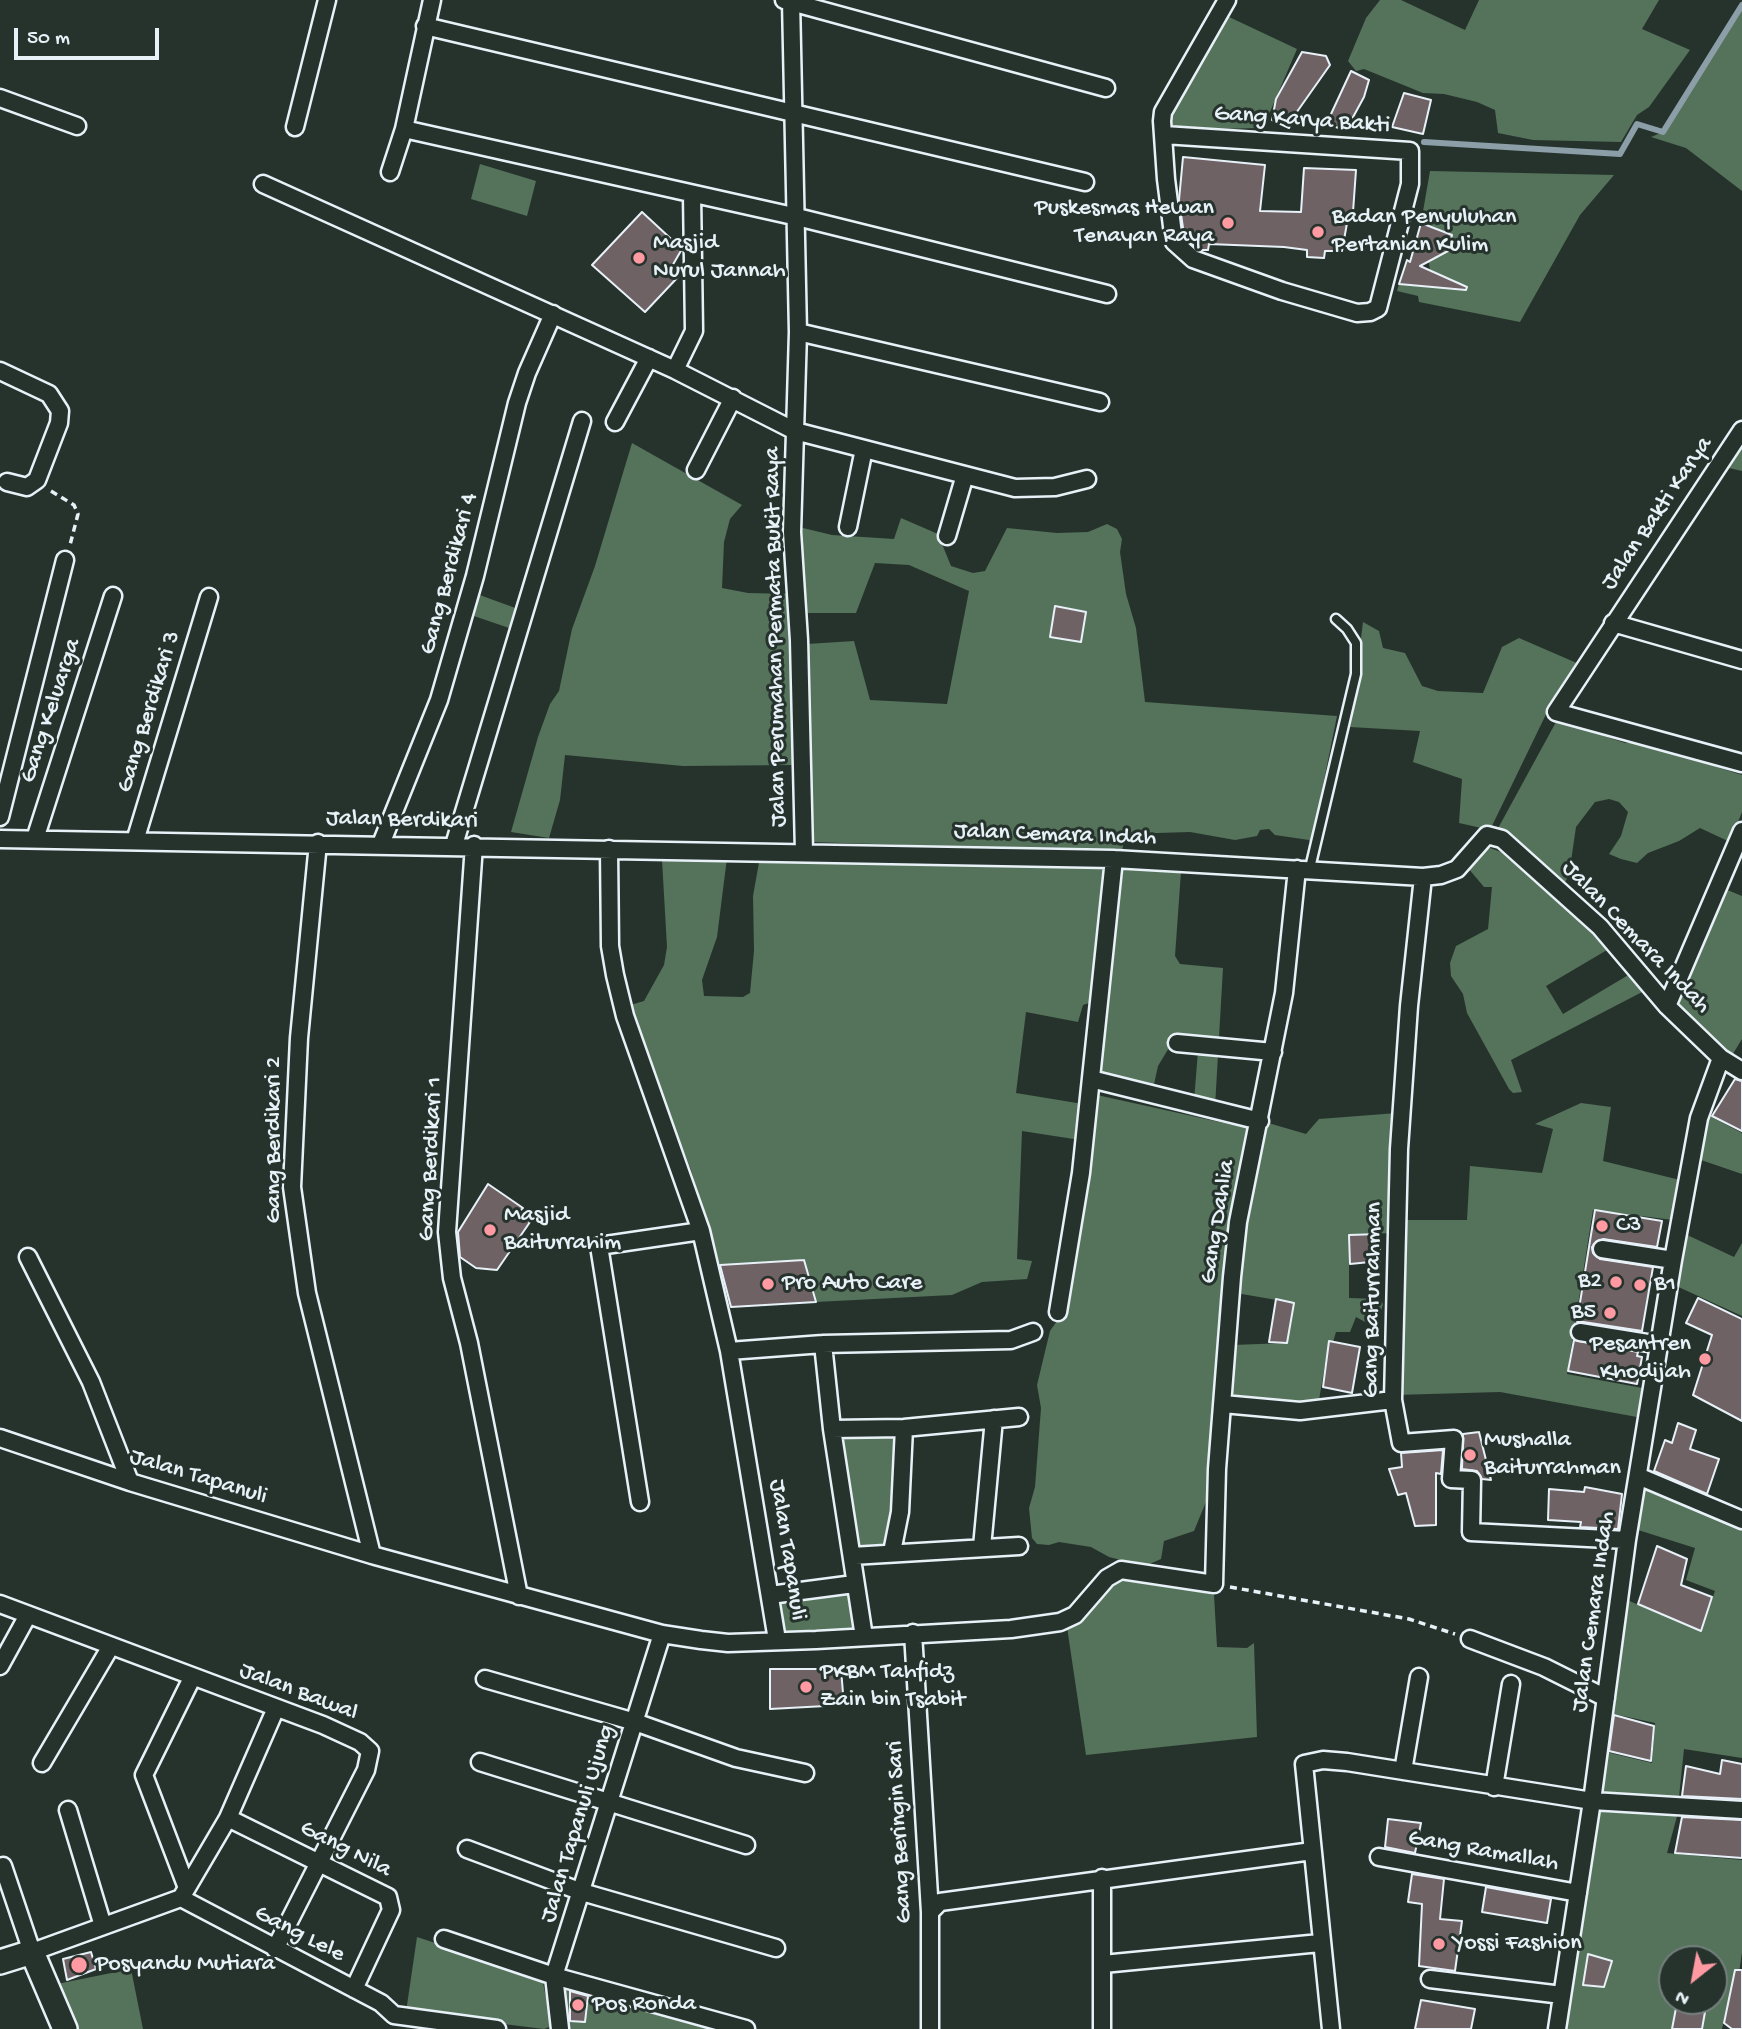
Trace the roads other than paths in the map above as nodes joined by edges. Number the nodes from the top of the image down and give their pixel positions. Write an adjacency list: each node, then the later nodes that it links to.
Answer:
1 (327, 0): 10 (street)
2 (432, 0): 5 (street)
3 (1227, 0): 12 (street, Gang Karya Bakti)
4 (789, 1): 6 (street); 8 (street, Jalan Perumahan Permata Bukit Raya)
5 (425, 26): 8 (street); 11 (street)
6 (1106, 88)
7 (0, 98): 9 (street)
8 (795, 113): 14 (street); 17 (street, Jalan Perumahan Permata Bukit Raya)
9 (77, 126)
10 (295, 127)
11 (404, 129): 13 (street); 16 (street)
12 (1164, 135): 12 (street, Gang Karya Bakti)
13 (390, 172)
14 (1085, 182)
15 (262, 184): 19 (street)
16 (692, 194): 17 (street); 22 (street)
17 (793, 216): 18 (street); 20 (street, Jalan Perumahan Permata Bukit Raya)
18 (1107, 294)
19 (553, 314): 21 (street); 50 (street, Gang Berdikari 4)
20 (798, 332): 25 (street); 29 (street, Jalan Perumahan Permata Bukit Raya)
21 (649, 358): 22 (street); 27 (street)
22 (674, 370): 24 (street)
23 (0, 371): 34 (street)
24 (733, 398): 29 (street); 31 (street)
25 (1101, 402)
26 (582, 421): 51 (street)
27 (615, 422)
28 (1742, 429): 41 (street, Jalan Bakti Karya)
29 (795, 431): 30 (street); 54 (street, Jalan Perumahan Permata Bukit Raya)
30 (864, 449): 32 (street); 35 (street)
31 (696, 470)
32 (965, 475): 33 (street); 36 (street)
33 (1087, 479)
34 (7, 482)
35 (848, 527)
36 (947, 536)
37 (65, 560): 44 (street)
38 (113, 596): 47 (street, Gang Keluarga)
39 (209, 597): 48 (street, Gang Berdikari 3)
40 (1336, 619): 56 (lane)
41 (1613, 623): 42 (street); 43 (street, Jalan Bakti Karya)
42 (1742, 660)
43 (1742, 763)
44 (0, 817)
45 (1742, 831): 58 (street)
46 (0, 839): 47 (street, Jalan Berdikari)
47 (36, 839): 48 (street, Jalan Berdikari)
48 (135, 841): 49 (street, Jalan Berdikari)
49 (318, 843): 50 (street, Jalan Berdikari); 90 (street, Gang Berdikari 2)
50 (382, 844): 51 (street, Jalan Berdikari)
51 (454, 845): 52 (street, Jalan Berdikari)
52 (474, 845): 53 (street, Jalan Berdikari); 93 (street, Gang Berdikari 1)
53 (609, 849): 54 (street, Jalan Berdikari); 65 (street, Jalan Tapanuli)
54 (804, 852): 55 (street, Jalan Cemara Indah)
55 (1114, 859): 56 (street, Jalan Cemara Indah); 63 (street)
56 (1303, 869): 57 (street, Jalan Cemara Indah); 60 (street, Gang Dahlia)
57 (1423, 877): 58 (street, Jalan Cemara Indah); 75 (street, Gang Baiturrahman)
58 (1667, 1006): 61 (street, Jalan Cemara Indah)
59 (1177, 1043): 60 (street)
60 (1273, 1052): 64 (street, Gang Dahlia)
61 (1721, 1058): 62 (street); 68 (street, Jalan Cemara Indah)
62 (1742, 1070)
63 (1091, 1079): 64 (street); 69 (street)
64 (1260, 1121): 76 (street, Gang Dahlia)
65 (701, 1231): 74 (street, Jalan Tapanuli); 84 (street)
66 (1602, 1249): 68 (street)
67 (28, 1257): 83 (street)
68 (1673, 1260): 73 (street, Jalan Cemara Indah)
69 (1058, 1312)
70 (1033, 1332): 72 (street)
71 (1580, 1332): 73 (street)
72 (823, 1344): 74 (street); 80 (street)
73 (1660, 1345): 82 (street, Jalan Cemara Indah)
74 (729, 1352): 94 (street, Jalan Tapanuli)
75 (1393, 1400): 76 (street); 86 (street, Gang Baiturrahman)
76 (1223, 1404): 97 (street, Gang Dahlia)
77 (1019, 1416): 78 (street)
78 (994, 1419): 79 (street); 88 (street)
79 (904, 1428): 80 (street); 89 (street)
80 (832, 1429): 91 (street)
81 (0, 1438): 83 (street, Jalan Tapanuli)
82 (1638, 1476): 85 (street); 86 (street, Jalan Cemara Indah)
83 (130, 1482): 90 (street, Jalan Tapanuli)
84 (640, 1502)
85 (1742, 1520)
86 (1628, 1540): 108 (street, Jalan Cemara Indah)
87 (1019, 1546): 88 (street)
88 (982, 1547): 89 (street)
89 (892, 1552): 91 (street)
90 (372, 1555): 93 (street, Jalan Tapanuli)
91 (852, 1556): 92 (street)
92 (854, 1584): 94 (street); 99 (street)
93 (519, 1595): 98 (street, Jalan Tapanuli)
94 (770, 1595): 101 (street, Jalan Tapanuli)
95 (0, 1604): 96 (street, Jalan Bawal)
96 (28, 1615): 102 (street, Jalan Bawal); 103 (street)
97 (913, 1633): 99 (street); 131 (street, Gang Beringin Sari)
98 (662, 1634): 101 (street, Jalan Tapanuli); 110 (street, Jalan Tapanuli Ujung)
99 (863, 1637): 101 (street)
100 (1470, 1639): 108 (street)
101 (778, 1640)
102 (111, 1646): 105 (street, Jalan Bawal); 112 (street)
103 (0, 1666)
104 (1419, 1677): 113 (street)
105 (192, 1678): 109 (street, Jalan Bawal); 129 (street)
106 (485, 1679): 110 (street)
107 (1511, 1684): 115 (street)
108 (1606, 1698): 116 (street, Jalan Cemara Indah)
109 (276, 1708): 120 (street); 125 (street, Jalan Bawal)
110 (635, 1722): 114 (street); 117 (street, Jalan Tapanuli Ujung)
111 (480, 1762): 117 (street)
112 (43, 1763)
113 (1403, 1771): 115 (street); 123 (street)
114 (805, 1773)
115 (1494, 1787): 116 (street)
116 (1592, 1801): 119 (street); 130 (street, Jalan Cemara Indah)
117 (609, 1802): 121 (street); 128 (street, Jalan Tapanuli Ujung)
118 (68, 1810): 132 (street)
119 (1742, 1810)
120 (228, 1818): 125 (street, Gang Nila); 129 (street)
121 (746, 1845)
122 (467, 1849): 128 (street)
123 (1312, 1851): 127 (street); 134 (street)
124 (1379, 1857): 130 (street, Gang Ramallah)
125 (317, 1861): 136 (street, Jalan Bawal); 142 (street, Gang Nila)
126 (3, 1866): 137 (street)
127 (1102, 1878): 131 (street); 139 (street)
128 (582, 1892): 135 (street); 140 (street, Jalan Tapanuli Ujung)
129 (184, 1893): 132 (street); 136 (street, Gang Lele)
130 (1578, 1893): 143 (street, Jalan Cemara Indah)
131 (930, 1912): 149 (street, Gang Beringin Sari)
132 (103, 1926): 137 (street)
133 (444, 1940): 140 (street)
134 (1320, 1942): 139 (street); 151 (street)
135 (776, 1948)
136 (275, 1949): 142 (street, Gang Lele)
137 (32, 1952): 138 (street); 145 (street)
138 (0, 1962)
139 (1103, 1964): 150 (street)
140 (554, 1976): 147 (street, Jalan Tapanuli Ujung); 148 (street)
141 (1430, 1979): 143 (street)
142 (354, 1989): 144 (street, Gang Lele)
143 (1562, 1995): 152 (street, Jalan Cemara Indah)
144 (394, 2022): 146 (street)
145 (65, 2029)
146 (497, 2029)
147 (560, 2029)
148 (746, 2029)
149 (930, 2029)
150 (1102, 2029)
151 (1331, 2029)
152 (1557, 2029)

